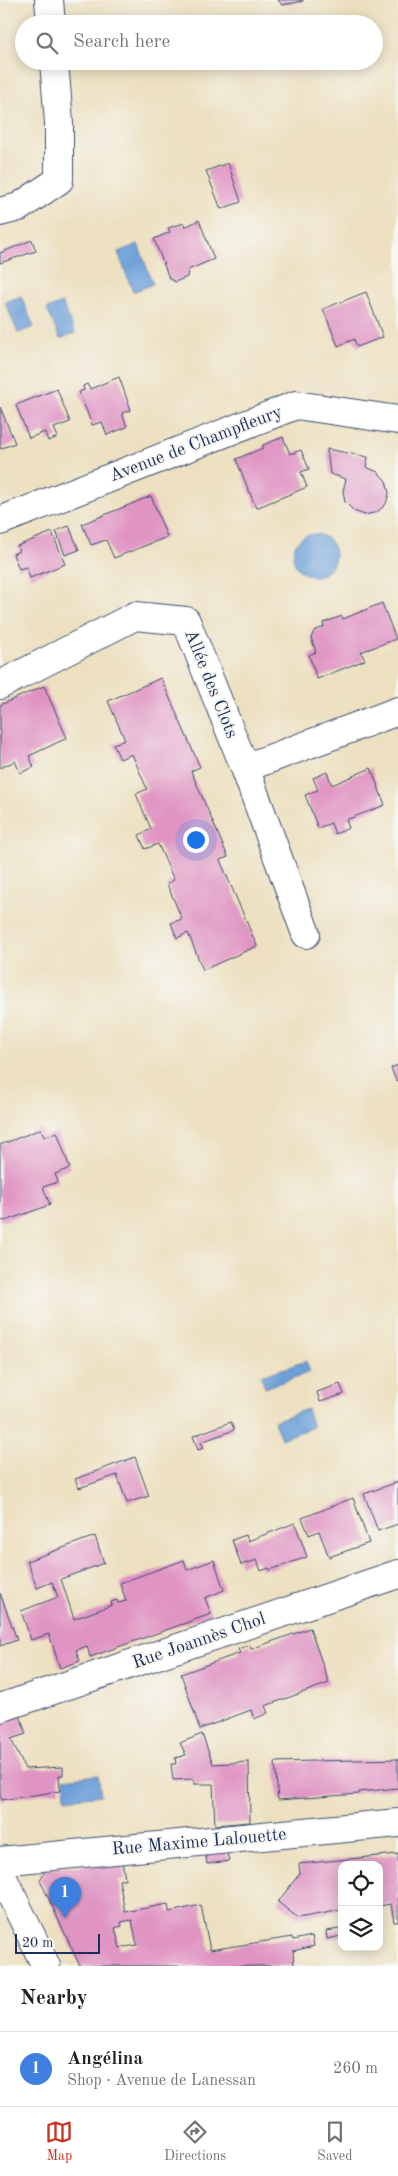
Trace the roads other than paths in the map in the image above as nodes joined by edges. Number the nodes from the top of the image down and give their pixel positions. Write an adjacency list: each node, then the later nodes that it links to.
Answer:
1 (49, 0): 2 (street)
2 (50, 15)
3 (55, 70): 4 (street)
4 (0, 212)
5 (398, 420): 6 (street, Avenue de Champfleury)
6 (0, 521)
7 (0, 685): 9 (street, Allée des Clots)
8 (398, 711): 9 (street)
9 (245, 768): 10 (street, Allée des Clots)
10 (306, 934)
11 (398, 1574): 12 (street, Rue Joannès Chol)
12 (0, 1708)
13 (398, 1823): 14 (street, Rue Maxime Lalouette)
14 (0, 1861)
15 (0, 1872): 16 (street)
16 (46, 1966)

